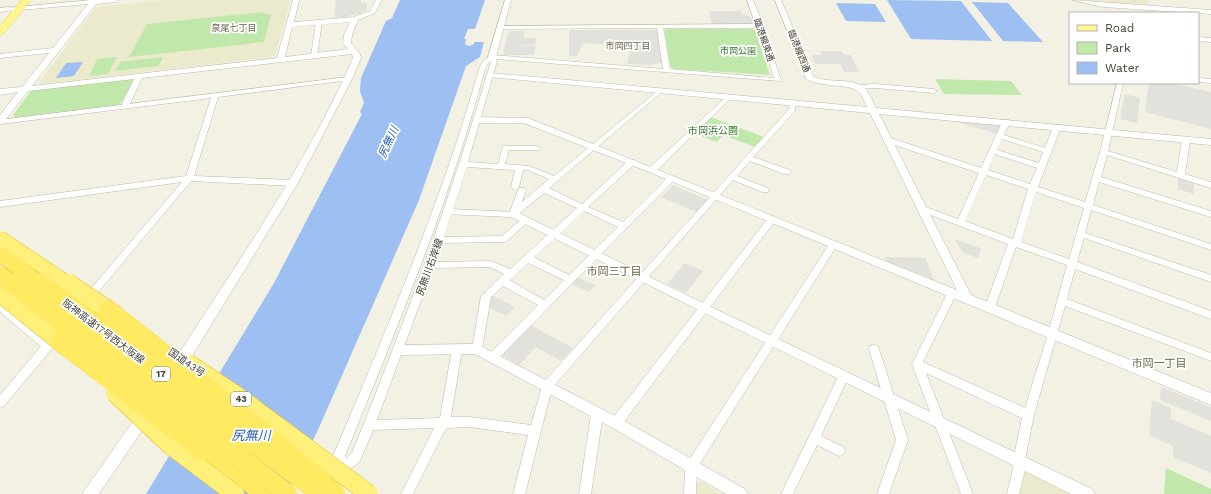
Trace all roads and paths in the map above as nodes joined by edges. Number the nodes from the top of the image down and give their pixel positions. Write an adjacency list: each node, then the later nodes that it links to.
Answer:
1 (27, 0): 11 (main road)
2 (116, 0): 9 (street)
3 (296, 0): 20 (street)
4 (379, 0): 17 (street)
5 (508, 0): 22 (street, 尻無川右岸線)
6 (750, 0): 21 (street, 臨港線東通)
7 (778, 0): 40 (street, 臨港線西通)
8 (1075, 0): 12 (street)
9 (94, 1): 11 (street); 27 (street)
10 (1153, 3): 12 (street)
11 (16, 6): 13 (street); 18 (main road); 24 (main road)
12 (1158, 9): 14 (street)
13 (0, 10)
14 (1196, 12)
15 (1199, 12): 16 (street)
16 (1209, 13)
17 (356, 19): 19 (street); 28 (street)
18 (0, 20)
19 (319, 22): 20 (street); 30 (street)
20 (289, 25): 32 (street)
21 (760, 26): 23 (street); 33 (street, 臨港線東通)
22 (500, 27): 23 (street); 31 (street, 尻無川右岸線)
23 (660, 27): 33 (street)
24 (0, 32)
25 (1199, 39): 26 (street)
26 (1211, 40)
27 (56, 50): 29 (street); 41 (street)
28 (354, 51): 30 (street); 36 (street)
29 (0, 56)
30 (314, 56): 32 (street)
31 (492, 57): 33 (street); 34 (street, 尻無川右岸線); 154 (street, 尻無川右岸線)
32 (280, 60): 35 (street)
33 (667, 71)
34 (490, 75): 42 (street); 50 (street, 尻無川右岸線)
35 (139, 76): 41 (street); 48 (street)
36 (348, 79): 45 (street); 81 (street)
37 (1199, 80): 38 (street)
38 (1211, 81)
39 (1120, 84): 54 (street)
40 (859, 87): 43 (street); 49 (street)
41 (26, 89): 44 (street); 51 (street)
42 (661, 90): 46 (street); 59 (street)
43 (934, 91)
44 (0, 92)
45 (215, 95): 48 (street); 77 (street)
46 (729, 98): 47 (street); 72 (street)
47 (792, 102): 49 (street); 64 (street)
48 (125, 106): 51 (street)
49 (872, 109): 52 (street); 56 (street)
50 (478, 120): 59 (street); 67 (street, 尻無川右岸線)
51 (0, 122)
52 (1006, 122): 53 (street); 55 (street)
53 (1057, 127): 54 (street); 62 (street)
54 (1108, 132): 57 (street); 63 (street)
55 (1000, 136): 61 (street); 62 (street)
56 (888, 140): 74 (street); 90 (street)
57 (1186, 140): 58 (street); 75 (street)
58 (1211, 142)
59 (593, 147): 65 (street); 80 (street)
60 (537, 148): 68 (street)
61 (993, 151): 70 (street); 74 (street)
62 (1048, 151): 70 (street)
63 (1104, 152): 75 (street); 79 (street)
64 (749, 158): 71 (street); 76 (street)
65 (632, 162): 72 (street); 89 (street)
66 (784, 162): 71 (street)
67 (464, 164): 68 (street); 91 (street, 尻無川右岸線)
68 (501, 166): 69 (street)
69 (520, 167): 80 (street); 92 (street)
70 (1042, 167): 83 (street)
71 (778, 169): 73 (street)
72 (652, 170): 78 (street)
73 (787, 172)
74 (983, 172): 83 (street); 96 (street)
75 (1181, 176): 82 (street)
76 (732, 177): 85 (street); 86 (street)
77 (189, 178): 81 (street); 87 (street); 119 (street)
78 (672, 178): 86 (street); 97 (street)
79 (1096, 178): 88 (street); 93 (street)
80 (555, 179): 84 (street)
81 (293, 183): 155 (street)
82 (1211, 184)
83 (1033, 188): 88 (street); 103 (street)
84 (543, 189): 89 (street); 92 (street)
85 (765, 190)
86 (715, 196): 95 (street); 113 (street)
87 (0, 204)
88 (1088, 206): 99 (street); 105 (street)
89 (583, 207): 97 (street); 98 (street)
90 (923, 209): 96 (street); 120 (street)
91 (449, 212): 92 (street); 102 (street, 尻無川右岸線)
92 (513, 214): 94 (street)
93 (1211, 214)
94 (526, 220): 98 (street); 102 (street)
95 (772, 220): 104 (street); 125 (street)
96 (960, 223): 103 (street)
97 (623, 226): 107 (street)
98 (553, 234): 107 (street); 108 (street)
99 (1080, 234): 109 (street); 115 (street)
100 (0, 235): 119 (street)
101 (0, 238): 126 (highway, 国道43号 / 43, bridge)
102 (439, 240): 110 (street, 尻無川右岸線)
103 (1016, 243): 109 (street); 124 (street)
104 (833, 245): 117 (street); 129 (street)
105 (1211, 247)
106 (0, 254): 159 (highway, 阪神高速17号西大阪線 / 17, bridge)
107 (595, 254): 113 (street); 114 (street)
108 (527, 258): 111 (street); 114 (street)
109 (1072, 263): 121 (street); 127 (street)
110 (430, 265): 111 (street); 134 (street, 尻無川右岸線)
111 (510, 273): 116 (street)
112 (0, 274): 158 (highway, 阪神高速17号西大阪線 / 17, bridge)
113 (641, 278): 125 (street); 139 (street)
114 (570, 279): 122 (street)
115 (1211, 279)
116 (502, 281): 122 (street); 133 (street)
117 (952, 292): 120 (street); 137 (street)
118 (0, 293): 130 (highway, bridge)
119 (91, 294): 130 (street)
120 (968, 298): 124 (street)
121 (1062, 301): 128 (street); 136 (street)
122 (546, 304): 135 (street)
123 (0, 305): 130 (street)
124 (990, 307): 128 (street)
125 (703, 308): 129 (street); 147 (street)
126 (109, 311): 161 (highway, bridge); 162 (highway, 国道43号 / 43, bridge)
127 (1211, 315)
128 (1053, 334): 141 (street); 144 (street)
129 (770, 341): 138 (street); 153 (street)
130 (54, 343): 142 (street); 156 (highway, bridge); 157 (highway, bridge)
131 (457, 348): 133 (street); 134 (street); 146 (street)
132 (874, 348): 140 (street)
133 (477, 349): 135 (street)
134 (399, 350): 148 (street, 尻無川右岸線)
135 (493, 357): 139 (street)
136 (1211, 357)
137 (917, 364): 144 (street); 145 (street)
138 (844, 376): 140 (street); 150 (street)
139 (548, 386): 143 (street); 149 (street)
140 (889, 398): 145 (street); 169 (street)
141 (1211, 399)
142 (0, 403)
143 (597, 414): 147 (street); 165 (street)
144 (1028, 415): 152 (street)
145 (938, 421): 152 (street); 170 (street)
146 (445, 422): 148 (street); 149 (street); 163 (street)
147 (616, 423): 153 (street)
148 (369, 425): 154 (street, 尻無川右岸線)
149 (536, 431): 164 (street)
150 (814, 438): 151 (street); 168 (street)
151 (839, 451)
152 (1020, 462): 171 (street); 172 (street)
153 (691, 467): 166 (street); 167 (street)
154 (343, 468): 160 (street)
155 (90, 494)
156 (235, 494)
157 (268, 494)
158 (286, 494)
159 (322, 494)
160 (331, 494)
161 (335, 494)
162 (369, 494)
163 (407, 494)
164 (519, 494)
165 (585, 494)
166 (690, 494)
167 (740, 494)
168 (787, 494)
169 (883, 494)
170 (967, 494)
171 (1013, 494)
172 (1087, 494)

